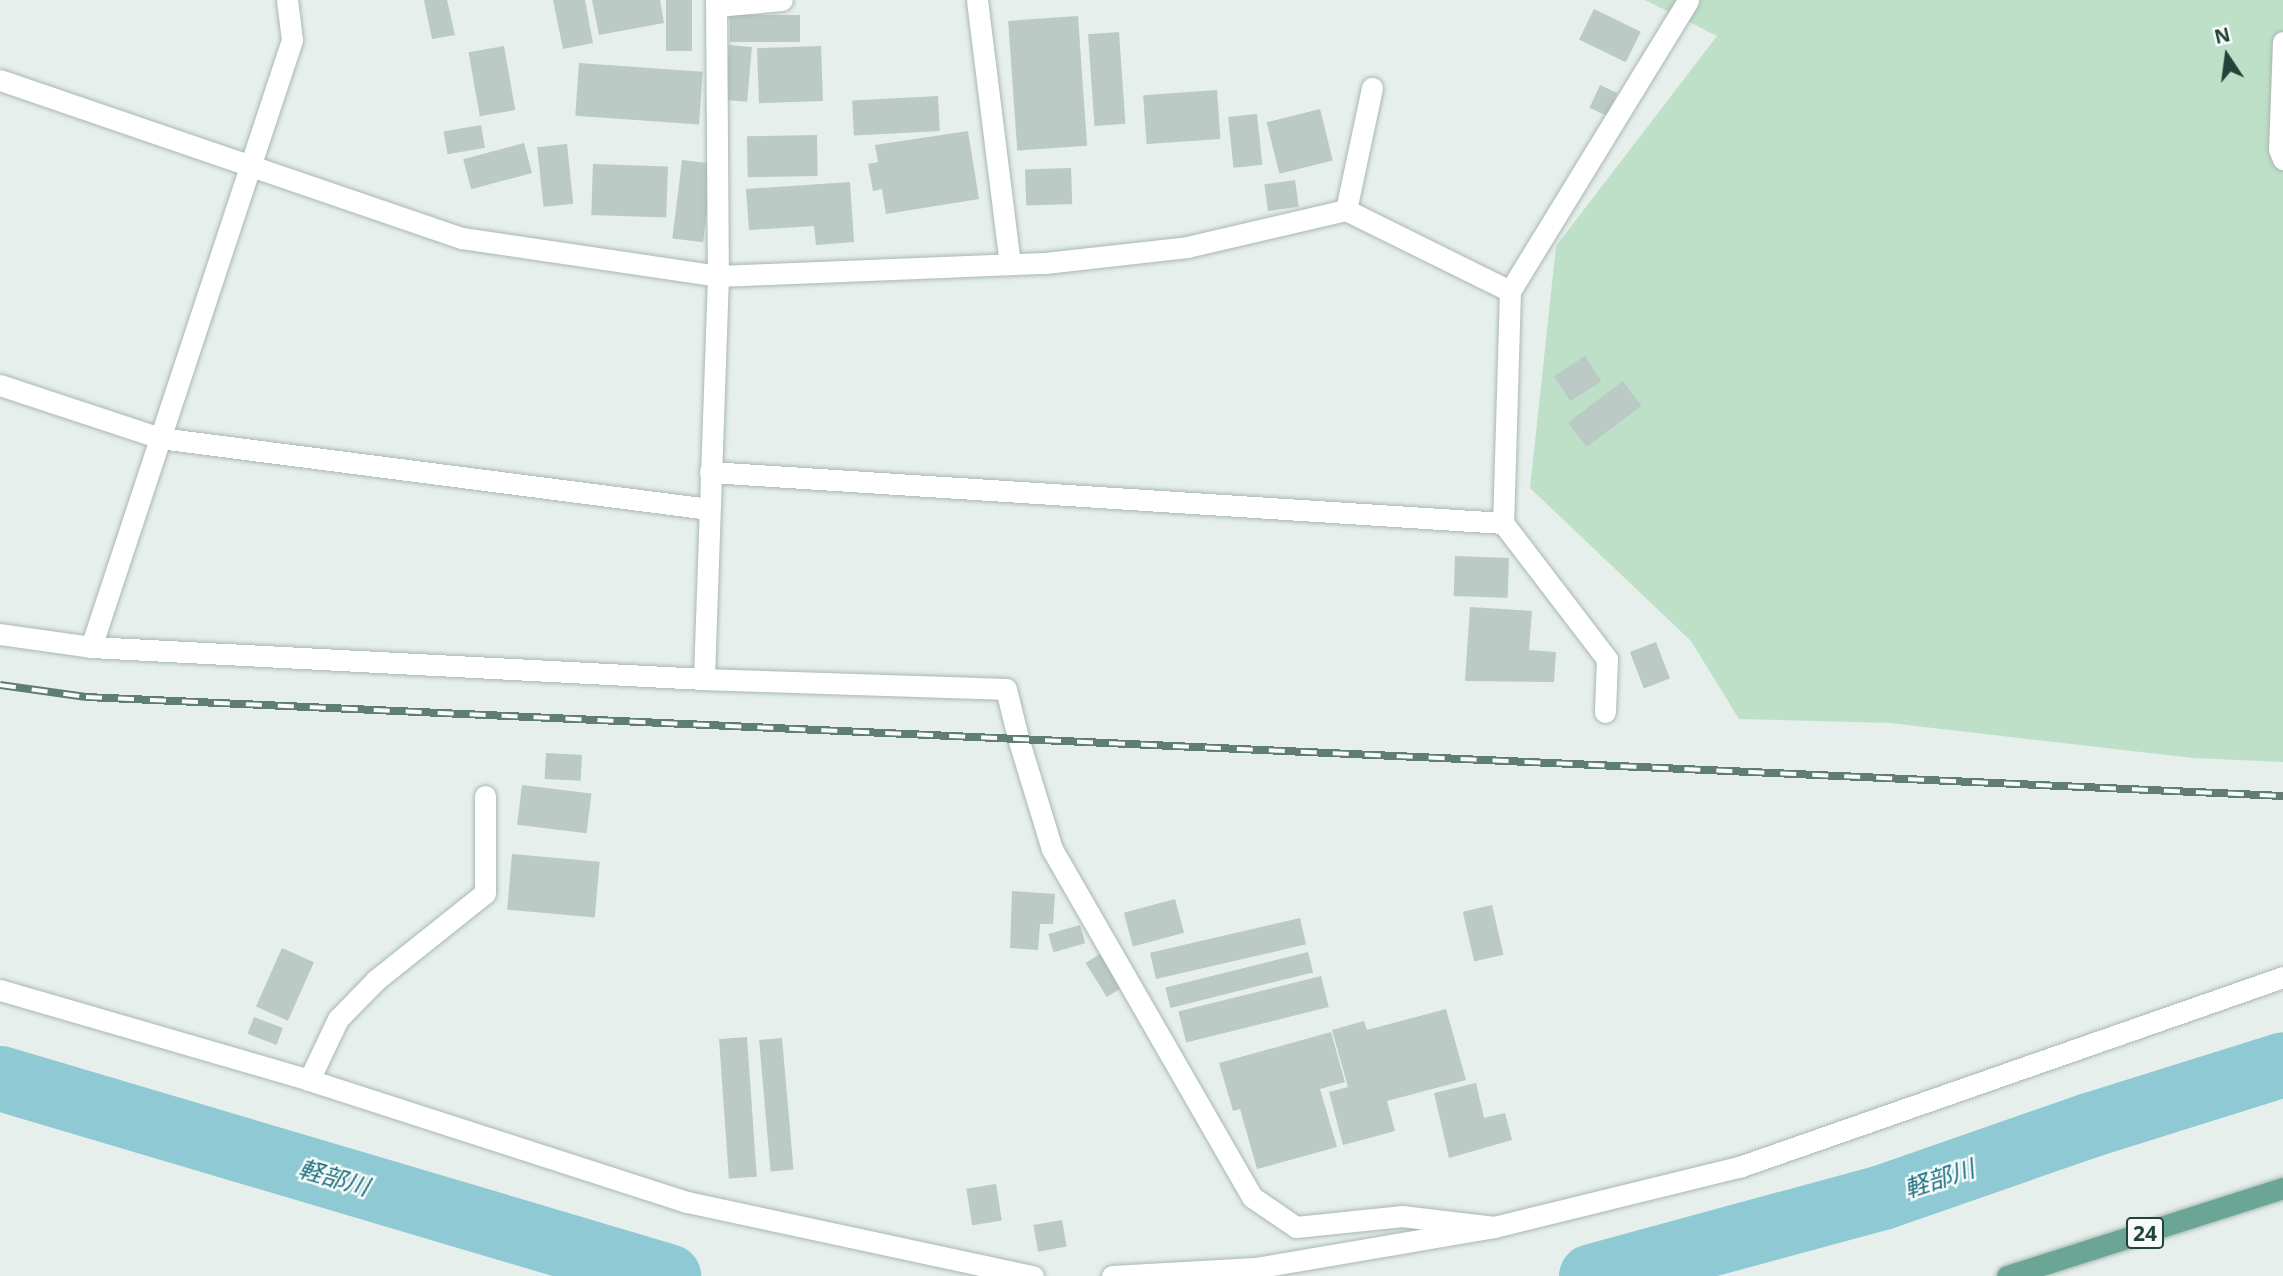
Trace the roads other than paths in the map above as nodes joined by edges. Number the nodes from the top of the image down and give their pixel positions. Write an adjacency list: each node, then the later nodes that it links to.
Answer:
1 (287, 0): 10 (street)
2 (782, 0): 5 (street)
3 (977, 0): 12 (street)
4 (1688, 0): 14 (street)
5 (716, 3): 13 (street)
6 (2283, 42): 9 (street)
7 (0, 80): 10 (street)
8 (1372, 88): 11 (street)
9 (2283, 159)
10 (251, 165): 13 (street); 16 (street)
11 (1346, 210): 12 (street); 14 (street)
12 (1010, 264): 13 (street)
13 (718, 276): 17 (street)
14 (1510, 290): 19 (street)
15 (0, 385): 16 (street)
16 (160, 438): 18 (street); 21 (street)
17 (710, 472): 18 (street); 19 (street)
18 (709, 509): 22 (street)
19 (1503, 523): 23 (street)
20 (0, 634): 21 (street)
21 (91, 647): 22 (street)
22 (704, 679): 29 (street)
23 (1605, 712)
24 (485, 796): 27 (street)
25 (2283, 977): 29 (street)
26 (0, 990): 27 (street)
27 (309, 1080): 30 (street)
28 (2283, 1188): 32 (main road, 24)
29 (1494, 1227): 31 (street)
30 (1033, 1276)
31 (1112, 1276)
32 (2007, 1276)

